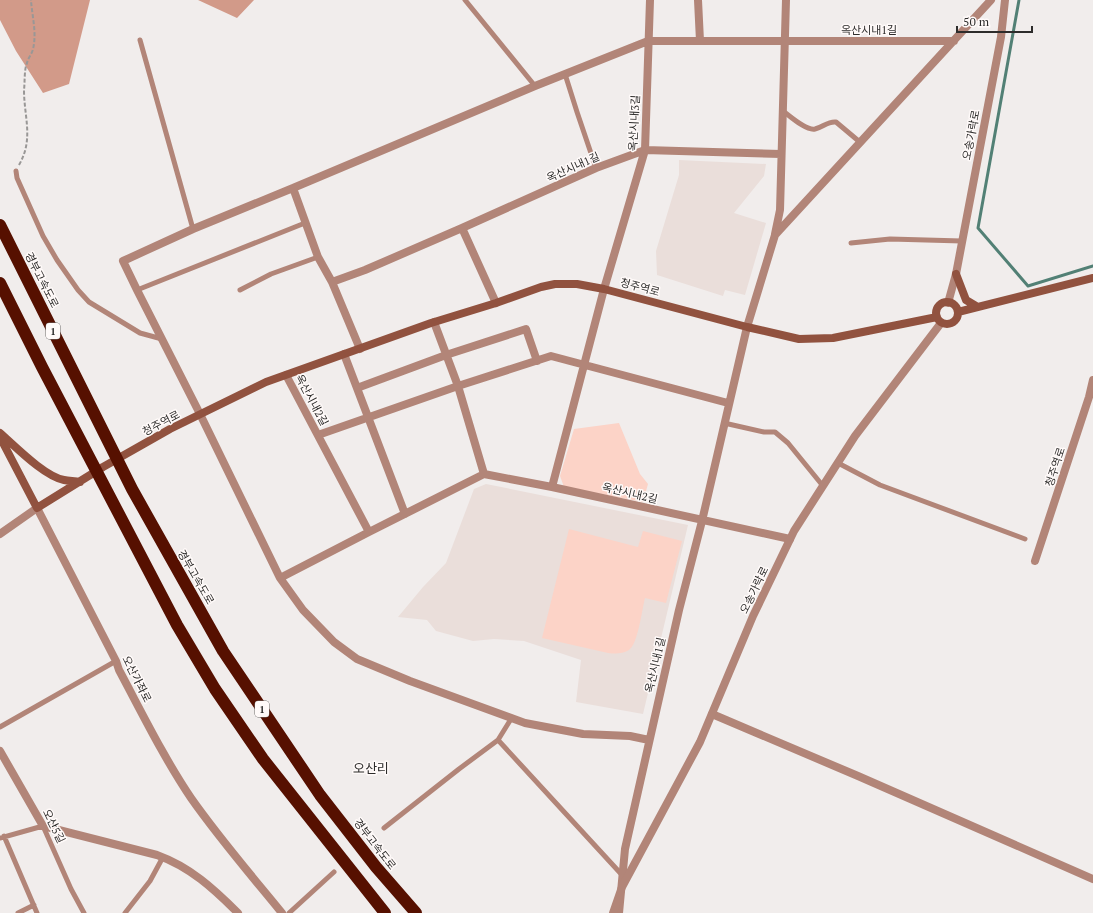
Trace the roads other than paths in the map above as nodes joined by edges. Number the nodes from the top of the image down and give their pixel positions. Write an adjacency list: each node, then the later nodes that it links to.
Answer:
1 (465, 0): 13 (lane)
2 (650, 0): 10 (street, 옥산시내3길)
3 (698, 0): 8 (street)
4 (786, 0): 9 (street, 옥산시내1길)
5 (991, 0): 11 (street, 옥산시내1길)
6 (1005, 0): 26 (street, 오송가락로)
7 (140, 40): 24 (lane)
8 (700, 41): 9 (street, 옥산시내1길); 10 (street, 옥산시내1길)
9 (784, 41): 11 (street, 옥산시내1길); 14 (street, 옥산시내1길)
10 (648, 42): 12 (street); 16 (street, 옥산시내3길)
11 (954, 42): 15 (street, 옥산시내1길)
12 (566, 74): 13 (street); 18 (lane)
13 (535, 86): 20 (street)
14 (783, 111): 15 (lane); 17 (street, 옥산시내1길)
15 (860, 143): 25 (street, 옥산시내1길)
16 (645, 150): 17 (street, 옥산시내1길); 18 (street, 옥산시내1길); 33 (street, 옥산시내3길)
17 (782, 154): 25 (street, 옥산시내1길)
18 (596, 168): 23 (street, 옥산시내1길)
19 (16, 171): 43 (lane)
20 (293, 188): 21 (street); 24 (street)
21 (305, 223): 28 (street); 34 (lane)
22 (0, 225): 98 (highway, 경부고속도로 / 1)
23 (462, 228): 31 (street, 옥산시내1길); 36 (street)
24 (193, 229): 34 (street)
25 (775, 235): 42 (street, 옥산시내1길)
26 (962, 241): 27 (lane); 29 (street, 오송가락로)
27 (851, 243)
28 (318, 257): 31 (street); 35 (lane)
29 (956, 274): 37 (street, 오송가락로); 38 (main road)
30 (1093, 278): 38 (main road)
31 (332, 282): 44 (street)
32 (0, 283): 97 (highway, 1)
33 (604, 289): 36 (main road, 청주역로); 42 (main road, 청주역로); 48 (street)
34 (136, 290): 43 (street)
35 (240, 290)
36 (496, 303): 41 (main road, 청주역로)
37 (948, 303): 39 (main road); 40 (main road)
38 (976, 306): 39 (main road)
39 (958, 312): 40 (main road)
40 (939, 320): 42 (main road, 청주역로); 60 (street, 오송가락로)
41 (434, 322): 44 (main road, 청주역로); 46 (street)
42 (747, 327): 53 (street, 옥산시내1길)
43 (162, 339): 54 (street)
44 (360, 348): 45 (main road, 청주역로)
45 (344, 354): 49 (main road, 청주역로); 52 (street)
46 (446, 355): 47 (street); 51 (street); 52 (street)
47 (538, 361): 48 (street, 옥산시내2길); 51 (street, 옥산시내2길)
48 (584, 365): 53 (street, 옥산시내2길); 64 (street)
49 (286, 375): 54 (main road, 청주역로); 58 (street, 옥산시내2길)
50 (1093, 380): 72 (street, 청주역로)
51 (458, 386): 55 (street, 옥산시내2길); 61 (street)
52 (357, 388): 55 (street)
53 (728, 403): 56 (street, 옥산시내1길)
54 (200, 414): 62 (main road, 청주역로); 73 (street)
55 (368, 418): 58 (street, 옥산시내2길); 66 (street)
56 (724, 422): 63 (lane); 67 (street, 옥산시내1길)
57 (0, 432): 62 (main road)
58 (318, 435): 68 (street, 옥산시내2길)
59 (0, 437): 65 (main road, 오산가좌로)
60 (838, 463): 63 (street, 오송가락로); 71 (lane)
61 (484, 474): 64 (street, 옥산시내2길); 66 (street)
62 (80, 482): 65 (main road, 청주역로)
63 (823, 486): 70 (street, 오송가락로)
64 (552, 487): 67 (street, 옥산시내2길)
65 (37, 508): 69 (street, 청주역로); 74 (street, 오산가좌로)
66 (405, 514): 68 (street)
67 (702, 521): 70 (street, 옥산시내2길); 79 (street, 옥산시내1길)
68 (370, 532): 73 (street)
69 (0, 534)
70 (790, 539): 75 (street, 오송가락로)
71 (1025, 539)
72 (1035, 562)
73 (280, 578): 76 (street)
74 (116, 661): 77 (lane); 95 (street, 오산가좌로)
75 (712, 714): 87 (street); 88 (street, 오송가락로)
76 (511, 719): 78 (lane); 79 (street)
77 (0, 726)
78 (498, 740): 82 (lane); 86 (lane)
79 (649, 740): 86 (street, 옥산시내1길)
80 (0, 751): 81 (street, 오산5길)
81 (43, 826): 83 (lane); 84 (street); 92 (lane, 오산5길)
82 (384, 828)
83 (2, 837): 89 (lane)
84 (163, 857): 93 (lane); 94 (street)
85 (334, 872): 96 (lane)
86 (623, 876): 88 (street, 옥산시내1길)
87 (1093, 879)
88 (622, 887): 99 (street, 옥산시내1길); 100 (street)
89 (34, 905): 90 (lane); 91 (lane)
90 (18, 913)
91 (37, 913)
92 (84, 913)
93 (125, 913)
94 (238, 913)
95 (282, 913)
96 (289, 913)
97 (385, 913)
98 (416, 913)
99 (613, 913)
100 (619, 913)

